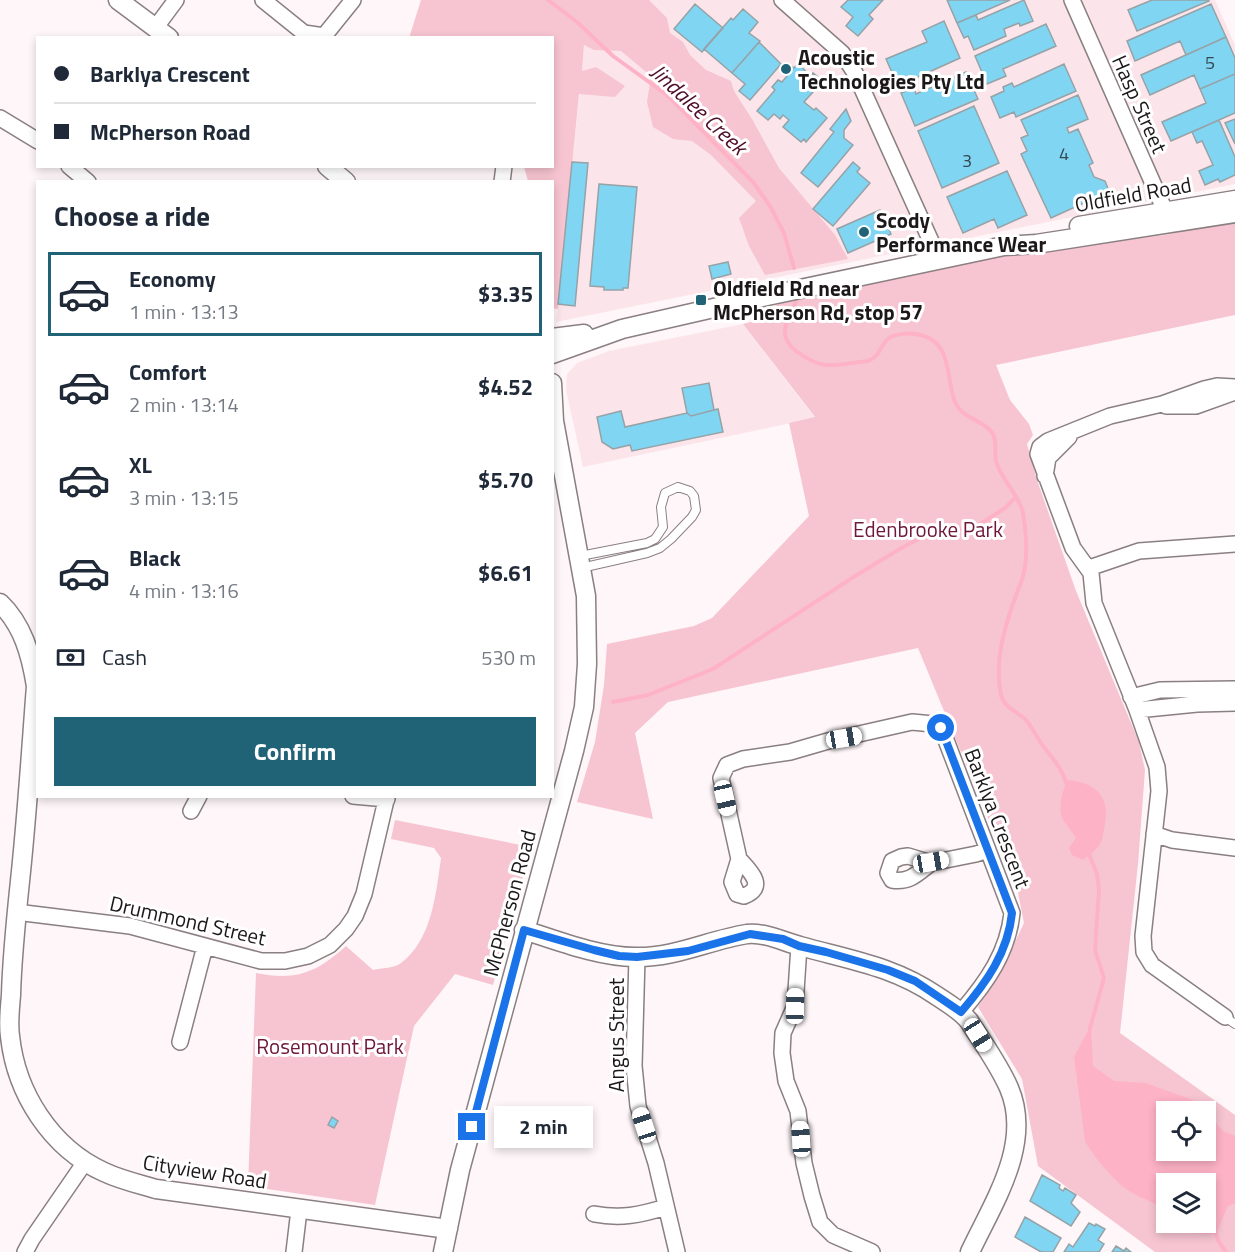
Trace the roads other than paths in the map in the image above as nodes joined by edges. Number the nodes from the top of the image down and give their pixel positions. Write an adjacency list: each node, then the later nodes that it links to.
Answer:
1 (118, 0): 7 (street)
2 (176, 0): 7 (street)
3 (263, 0): 8 (street)
4 (353, 0): 9 (street)
5 (782, 0): 19 (street)
6 (1072, 0): 18 (street, Hasp Street)
7 (163, 32)
8 (319, 36)
9 (325, 36)
10 (0, 118): 11 (street)
11 (36, 140)
12 (71, 168): 14 (street)
13 (329, 168): 15 (street)
14 (86, 180)
15 (344, 180)
16 (1235, 200): 18 (street, Oldfield Road)
17 (1235, 213): 18 (street, Oldfield Road)
18 (1168, 218): 19 (street, Oldfield Road)
19 (939, 259): 20 (street, Oldfield Road)
20 (622, 329): 21 (street, Oldfield Road); 22 (street, Oldfield Road)
21 (554, 338)
22 (554, 353)
23 (1235, 387): 25 (street)
24 (1235, 392): 25 (street)
25 (1157, 406): 31 (street)
26 (554, 424): 30 (street, McPherson Road)
27 (1235, 544): 31 (street)
28 (637, 545): 29 (lane); 29 (lane); 30 (lane)
29 (639, 555): 30 (lane)
30 (581, 562): 45 (street, McPherson Road)
31 (1091, 573): 34 (street)
32 (0, 603): 44 (street, Cityview Road)
33 (1235, 689): 34 (street)
34 (1134, 703): 35 (street); 39 (street)
35 (1235, 704)
36 (198, 798): 38 (street)
37 (387, 798): 46 (street, Drummond Street)
38 (191, 811)
39 (1154, 834): 40 (street); 50 (street)
40 (1235, 848)
41 (988, 850): 42 (street, Barklya Crescent); 43 (street); 49 (street, Barklya Crescent)
42 (739, 859)
43 (931, 862)
44 (16, 912): 46 (street, Drummond Street); 52 (street, Cityview Road)
45 (524, 930): 48 (street); 56 (street, McPherson Road)
46 (205, 946): 51 (street)
47 (799, 946): 48 (street); 49 (street); 62 (street)
48 (637, 957): 53 (street, Angus Street)
49 (961, 1012): 63 (street)
50 (1230, 1021)
51 (180, 1042)
52 (85, 1162): 54 (street, Cityview Road); 58 (street)
53 (666, 1207): 55 (street); 61 (street, Angus Street)
54 (299, 1210): 56 (street, Cityview Road); 59 (street)
55 (594, 1214)
56 (448, 1229): 60 (street, McPherson Road)
57 (11, 1243): 58 (street)
58 (27, 1251)
59 (294, 1252)
60 (443, 1252)
61 (676, 1252)
62 (872, 1252)
63 (970, 1252)

